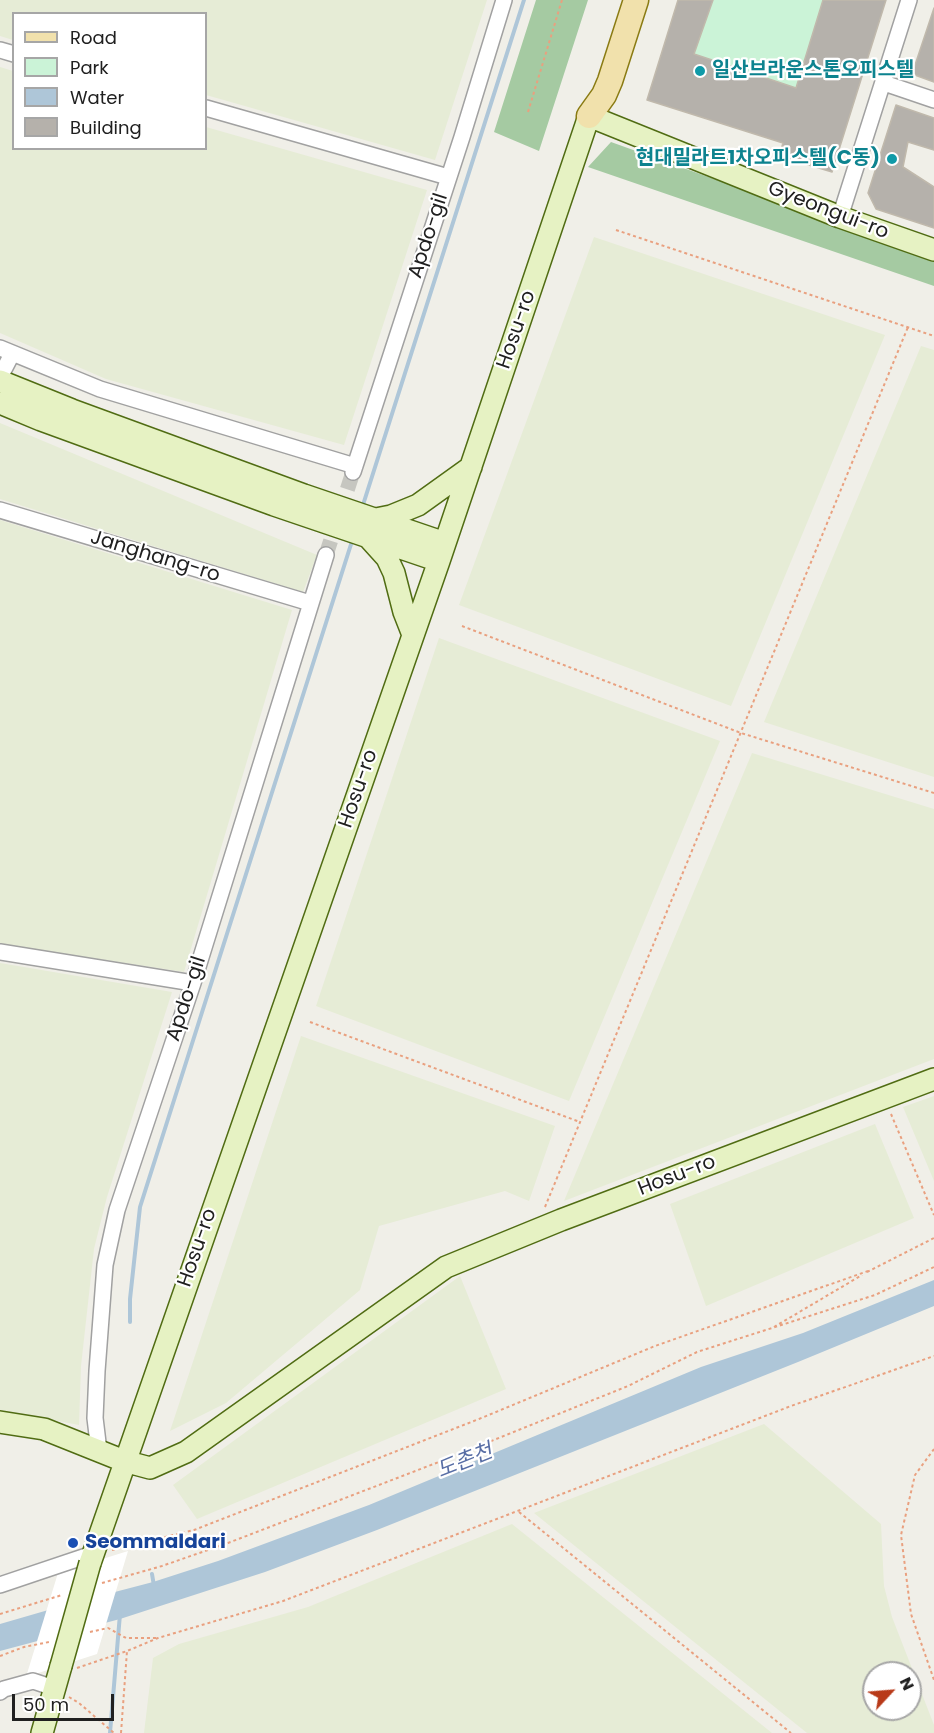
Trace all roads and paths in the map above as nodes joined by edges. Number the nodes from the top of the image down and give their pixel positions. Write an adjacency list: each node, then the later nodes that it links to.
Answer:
1 (504, 0): 11 (street, Apdo-gil)
2 (562, 0): 9 (path)
3 (619, 0): 10 (main road, Hosu-ro)
4 (636, 0): 10 (main road, Hosu-ro)
5 (909, 0): 6 (street)
6 (885, 83): 7 (street); 12 (street)
7 (934, 100)
8 (207, 108): 11 (street)
9 (528, 112)
10 (589, 116): 12 (main road, Gyeongui-ro); 20 (main road, Hosu-ro)
11 (448, 177): 17 (street, Apdo-gil)
12 (840, 217): 14 (main road, Gyeongui-ro)
13 (616, 230): 15 (path)
14 (934, 250)
15 (908, 327): 16 (path); 28 (path)
16 (934, 336)
17 (6, 351): 18 (street)
18 (0, 379): 22 (main road)
19 (0, 404): 22 (main road)
20 (471, 466): 22 (main road); 23 (main road, Hosu-ro)
21 (0, 510): 25 (street, Janghang-ro)
22 (361, 524): 23 (main road); 27 (main road)
23 (442, 552): 27 (main road, Hosu-ro)
24 (326, 555): 25 (street, Apdo-gil)
25 (310, 603): 31 (street, Apdo-gil)
26 (462, 626): 28 (path)
27 (413, 635): 46 (main road, Hosu-ro)
28 (741, 732): 29 (path); 35 (path)
29 (934, 793)
30 (0, 952): 31 (street)
31 (193, 983): 45 (street, Apdo-gil)
32 (310, 1022): 35 (path)
33 (934, 1079): 34 (main road, Hosu-ro)
34 (884, 1098): 36 (path); 37 (main road, Hosu-ro)
35 (580, 1122): 37 (path)
36 (934, 1215)
37 (536, 1230): 46 (main road, Hosu-ro)
38 (934, 1238): 40 (path)
39 (934, 1267): 41 (path)
40 (868, 1271): 41 (path); 48 (path)
41 (769, 1330): 50 (path)
42 (934, 1356): 47 (path)
43 (0, 1422): 45 (main road)
44 (934, 1449): 57 (path)
45 (99, 1451): 46 (main road)
46 (124, 1461): 48 (main road, Hosu-ro)
47 (518, 1511): 54 (path); 62 (path)
48 (91, 1558): 49 (street); 56 (main road, Hosu-ro, bridge)
49 (0, 1585)
50 (96, 1585)
51 (64, 1595): 52 (path)
52 (0, 1614)
53 (110, 1629): 54 (path)
54 (158, 1638): 55 (path)
55 (128, 1651): 56 (path); 61 (path)
56 (58, 1675): 58 (street); 59 (main road, Hosu-ro); 60 (path)
57 (934, 1680)
58 (0, 1692)
59 (42, 1733)
60 (114, 1733)
61 (121, 1733)
62 (791, 1733)

